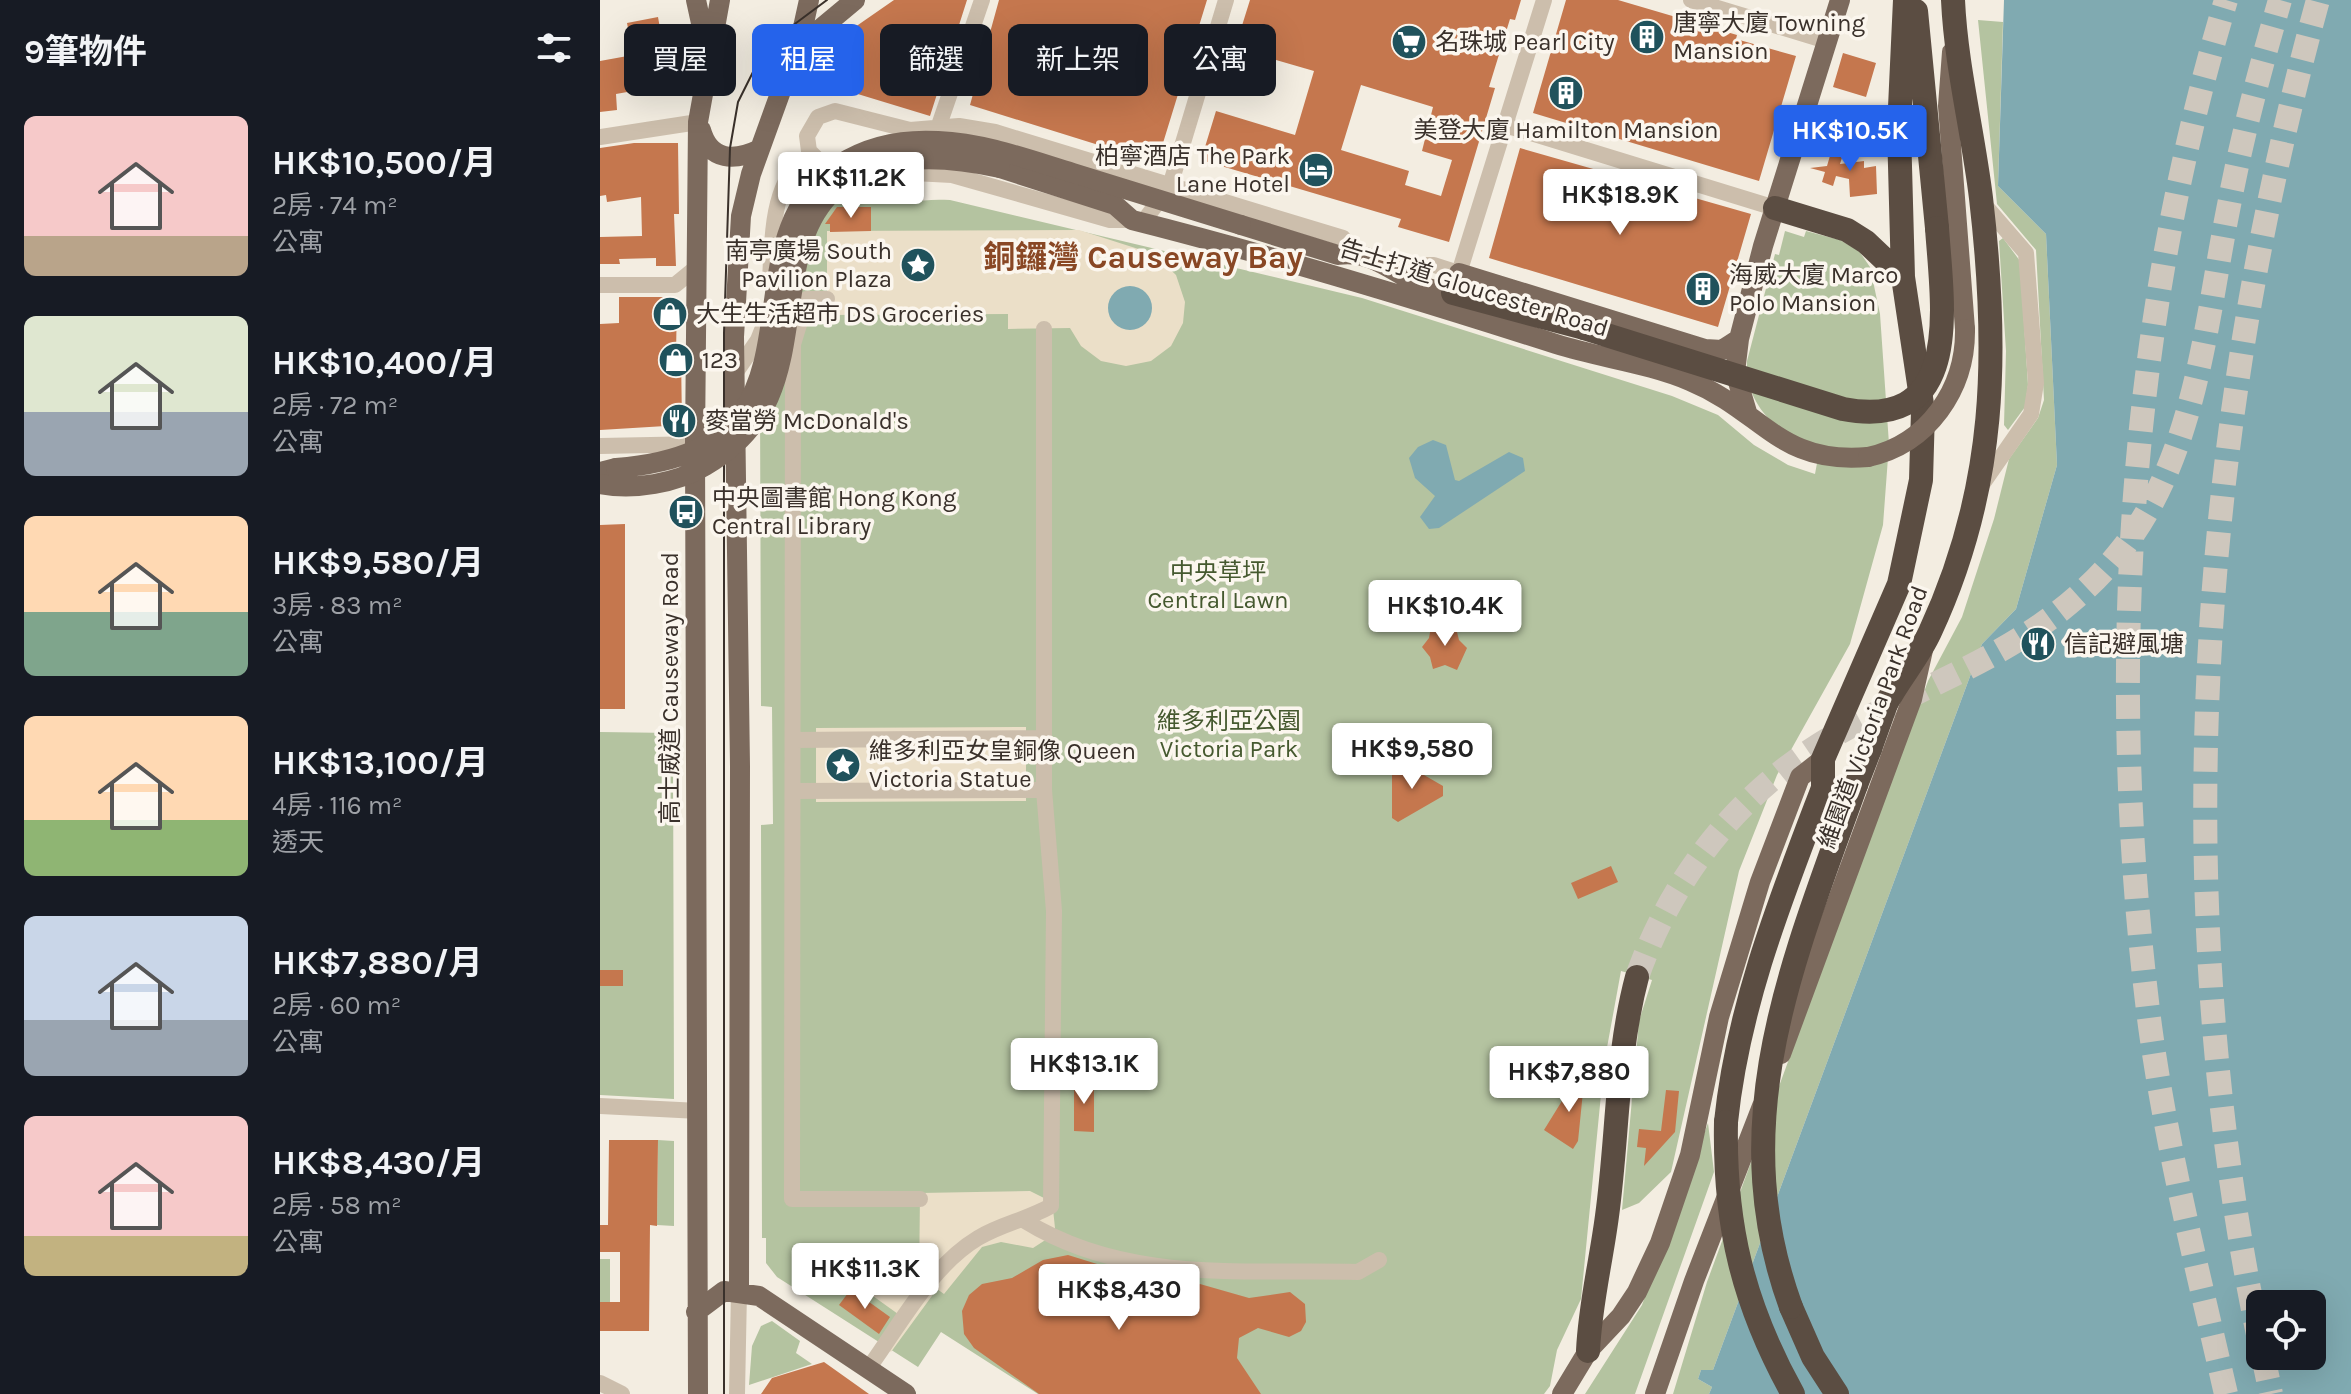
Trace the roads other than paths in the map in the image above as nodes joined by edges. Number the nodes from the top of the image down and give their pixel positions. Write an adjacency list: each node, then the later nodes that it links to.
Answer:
1 (696, 0): 13 (main road)
2 (720, 0): 14 (main road, 高士威道 Causeway Road)
3 (809, 0): 15 (main road)
4 (855, 0): 16 (main road)
5 (982, 0): 25 (street)
6 (1226, 0): 29 (street)
7 (1544, 0): 23 (street)
8 (1691, 0): 18 (street)
9 (1840, 0): 18 (main road)
10 (1905, 0): 35 (highway, 維園道 Victoria Park Road)
11 (1915, 0): 36 (highway, bridge)
12 (1953, 0): 17 (highway)
13 (701, 24)
14 (716, 24)
15 (804, 24)
16 (824, 24)
17 (1954, 32): 30 (highway, 維園道 Victoria Park Road); 42 (main road, 告士打道 Gloucester Road, bridge)
18 (1827, 41): 21 (main road)
19 (703, 96): 22 (main road, 高士威道 Causeway Road)
20 (781, 96): 27 (main road)
21 (1804, 117): 24 (street); 31 (main road)
22 (698, 122): 26 (street); 27 (main road); 34 (main road, 高士威道 Causeway Road)
23 (1505, 125): 31 (street); 36 (street)
24 (1852, 131)
25 (937, 133): 28 (street, 告士打道 Gloucester Road); 29 (street, 告士打道 Gloucester Road)
26 (600, 137)
27 (760, 149): 41 (main road)
28 (817, 159): 32 (street, 告士打道 Gloucester Road); 41 (street)
29 (1170, 186): 32 (street); 33 (street, 告士打道 Gloucester Road)
30 (1981, 201): 48 (highway, 維園道 Victoria Park Road); 48 (street)
31 (1775, 208): 35 (highway); 40 (main road)
32 (1138, 221): 42 (main road, 告士打道 Gloucester Road); 47 (main road, 告士打道 Gloucester Road, bridge)
33 (1346, 254): 36 (main road, 告士打道 Gloucester Road); 46 (main road, 告士打道 Gloucester Road, bridge)
34 (697, 267): 37 (street); 43 (main road, 高士威道 Causeway Road)
35 (1903, 277): 52 (highway, 維園道 Victoria Park Road)
36 (1456, 283): 40 (main road, 告士打道 Gloucester Road)
37 (600, 285)
38 (827, 299): 51 (street)
39 (1044, 329): 50 (street)
40 (1739, 339): 42 (main road)
41 (736, 372): 45 (main road)
42 (1747, 412)
43 (695, 444): 44 (street); 45 (street); 57 (main road, 高士威道 Causeway Road)
44 (600, 446)
45 (737, 446): 61 (main road)
46 (605, 468)
47 (600, 484)
48 (1980, 486): 49 (highway, 維園道 Victoria Park Road)
49 (1925, 643): 71 (main road, 維園道 Victoria Park Road); 73 (highway, bridge)
50 (1044, 738): 51 (street); 53 (street)
51 (793, 740): 54 (street)
52 (1823, 759): 63 (main road, 維園道 Victoria Park Road); 72 (highway, bridge)
53 (1044, 790): 54 (street); 59 (street)
54 (793, 791): 58 (street)
55 (1637, 977): 63 (highway)
56 (600, 1106): 57 (street)
57 (699, 1111): 62 (main road, 高士威道 Causeway Road)
58 (920, 1199)
59 (1025, 1221): 60 (street); 64 (street)
60 (1379, 1260)
61 (739, 1291): 62 (main road); 64 (main road); 68 (street)
62 (696, 1312): 67 (main road, 高士威道 Causeway Road)
63 (1588, 1351): 70 (main road, 維園道 Victoria Park Road)
64 (868, 1369): 69 (main road)
65 (600, 1383): 66 (street)
66 (622, 1394)
67 (698, 1394)
68 (737, 1394)
69 (906, 1394)
70 (1562, 1394)
71 (1655, 1394)
72 (1793, 1394)
73 (1837, 1394)

